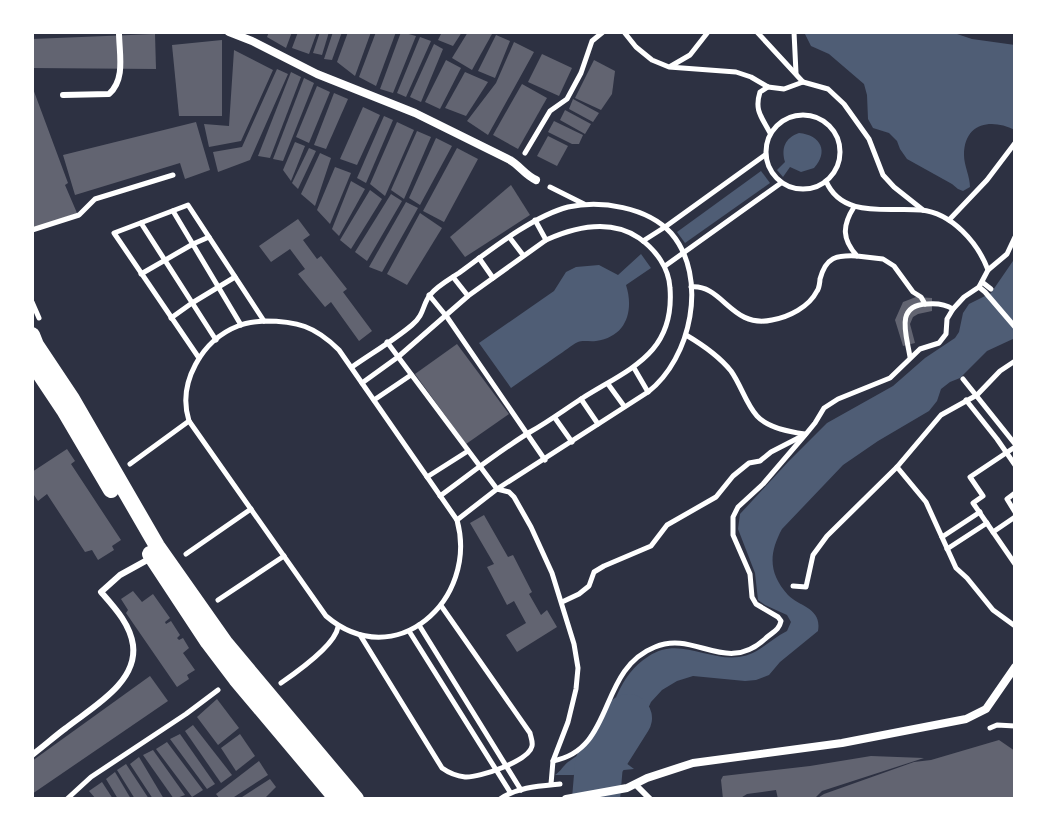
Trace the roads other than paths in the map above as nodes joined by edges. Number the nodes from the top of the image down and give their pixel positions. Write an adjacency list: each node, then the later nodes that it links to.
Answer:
1 (119, 32): 3 (lane)
2 (229, 32): 4 (street)
3 (63, 95)
4 (536, 180)
5 (32, 335): 12 (main road)
6 (32, 362): 7 (main road)
7 (153, 558): 9 (lane); 11 (main road)
8 (1015, 667): 10 (street)
9 (32, 755)
10 (627, 787): 13 (street); 14 (street); 15 (lane)
11 (337, 799)
12 (356, 799)
13 (566, 799)
14 (627, 799)
15 (650, 799)

